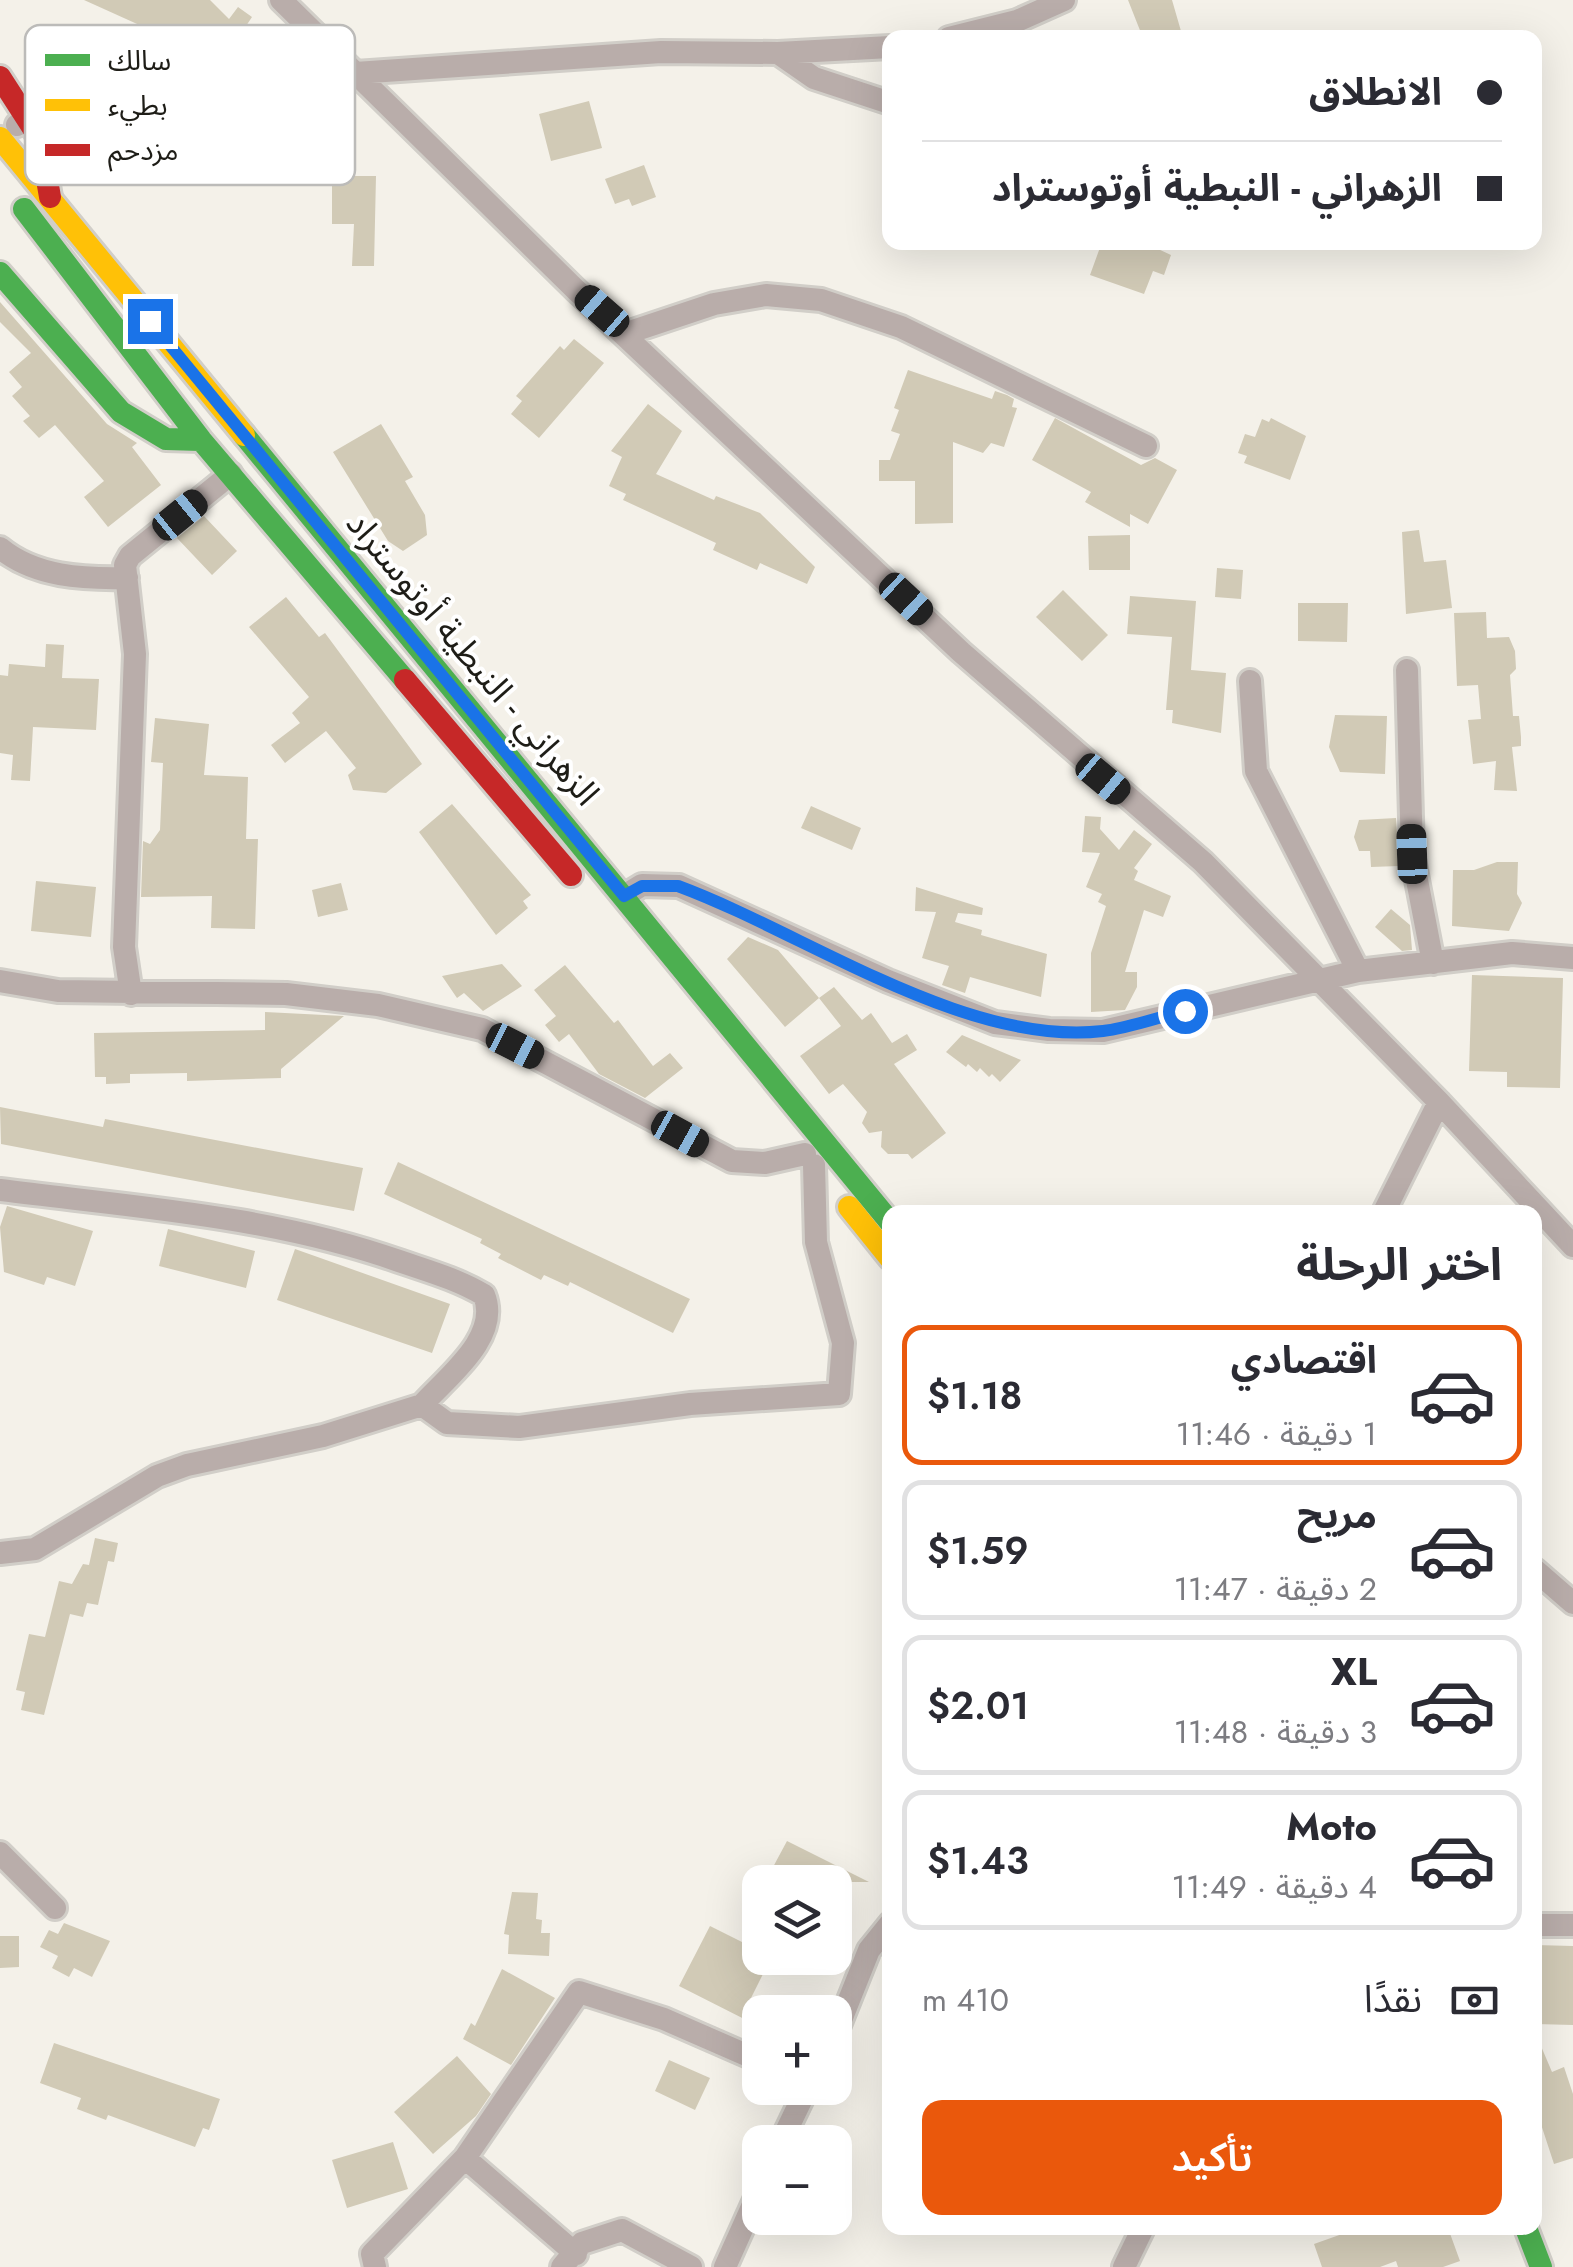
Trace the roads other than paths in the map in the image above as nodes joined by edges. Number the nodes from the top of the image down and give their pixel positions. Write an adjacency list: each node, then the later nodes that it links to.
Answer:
1 (281, 0): 3 (street)
2 (1064, 0): 4 (street)
3 (306, 25)
4 (981, 30)
5 (882, 47): 6 (street)
6 (778, 53): 7 (street); 10 (street)
7 (355, 72)
8 (355, 75): 20 (street)
9 (0, 76): 11 (main road)
10 (882, 100)
11 (25, 113)
12 (25, 121): 13 (street)
13 (0, 136): 14 (main road, الزهراني - النبطية أوتوستراد)
14 (25, 168)
15 (38, 185): 18 (main road, الزهراني - النبطية أوتوستراد)
16 (48, 185): 18 (main road)
17 (10, 191): 21 (main road, الزهراني - النبطية أوتوستراد)
18 (50, 200): 29 (main road, الزهراني - النبطية أوتوستراد)
19 (0, 273): 21 (main road)
20 (627, 333): 22 (street); 33 (street)
21 (201, 440): 23 (main road, الزهراني - النبطية أوتوستراد)
22 (1146, 446)
23 (230, 474): 25 (street); 28 (main road, الزهراني - النبطية أوتوستراد)
24 (0, 548): 25 (street)
25 (127, 578): 36 (street)
26 (1407, 670): 31 (street)
27 (1250, 681): 32 (street)
28 (582, 888)
29 (624, 896): 33 (street); 37 (main road, الزهراني - النبطية أوتوستراد)
30 (1573, 958): 31 (street)
31 (1432, 963): 32 (street)
32 (1358, 971): 33 (street)
33 (1315, 979): 39 (street)
34 (0, 981): 36 (street)
35 (671, 993): 38 (main road, الزهراني - النبطية أوتوستراد)
36 (131, 994): 41 (street)
37 (754, 1053): 38 (main road); 40 (main road, الزهراني - النبطية أوتوستراد)
38 (735, 1069): 40 (main road, الزهراني - النبطية أوتوستراد)
39 (1440, 1102): 43 (street); 44 (street)
40 (796, 1126): 41 (main road, الزهراني - النبطية أوتوستراد); 46 (main road, الزهراني - النبطية أوتوستراد)
41 (809, 1160): 48 (main road, الزهراني - النبطية أوتوستراد); 49 (street)
42 (0, 1190): 49 (street)
43 (1388, 1205)
44 (1535, 1205)
45 (1542, 1212): 47 (street)
46 (882, 1214)
47 (1573, 1246)
48 (882, 1248)
49 (422, 1405): 50 (street)
50 (0, 1554)
51 (1542, 1576): 52 (street)
52 (1573, 1603)
53 (0, 1853): 54 (street)
54 (55, 1908)
55 (1542, 1925): 56 (street)
56 (1573, 1925)
57 (882, 1934): 58 (street)
58 (851, 1995)
59 (742, 2053): 60 (street)
60 (465, 2158): 64 (street); 65 (street)
61 (742, 2229): 67 (street)
62 (1140, 2235): 68 (street)
63 (1529, 2235): 69 (main road)
64 (569, 2260): 66 (street)
65 (374, 2267)
66 (691, 2267)
67 (725, 2267)
68 (1124, 2267)
69 (1540, 2267)

